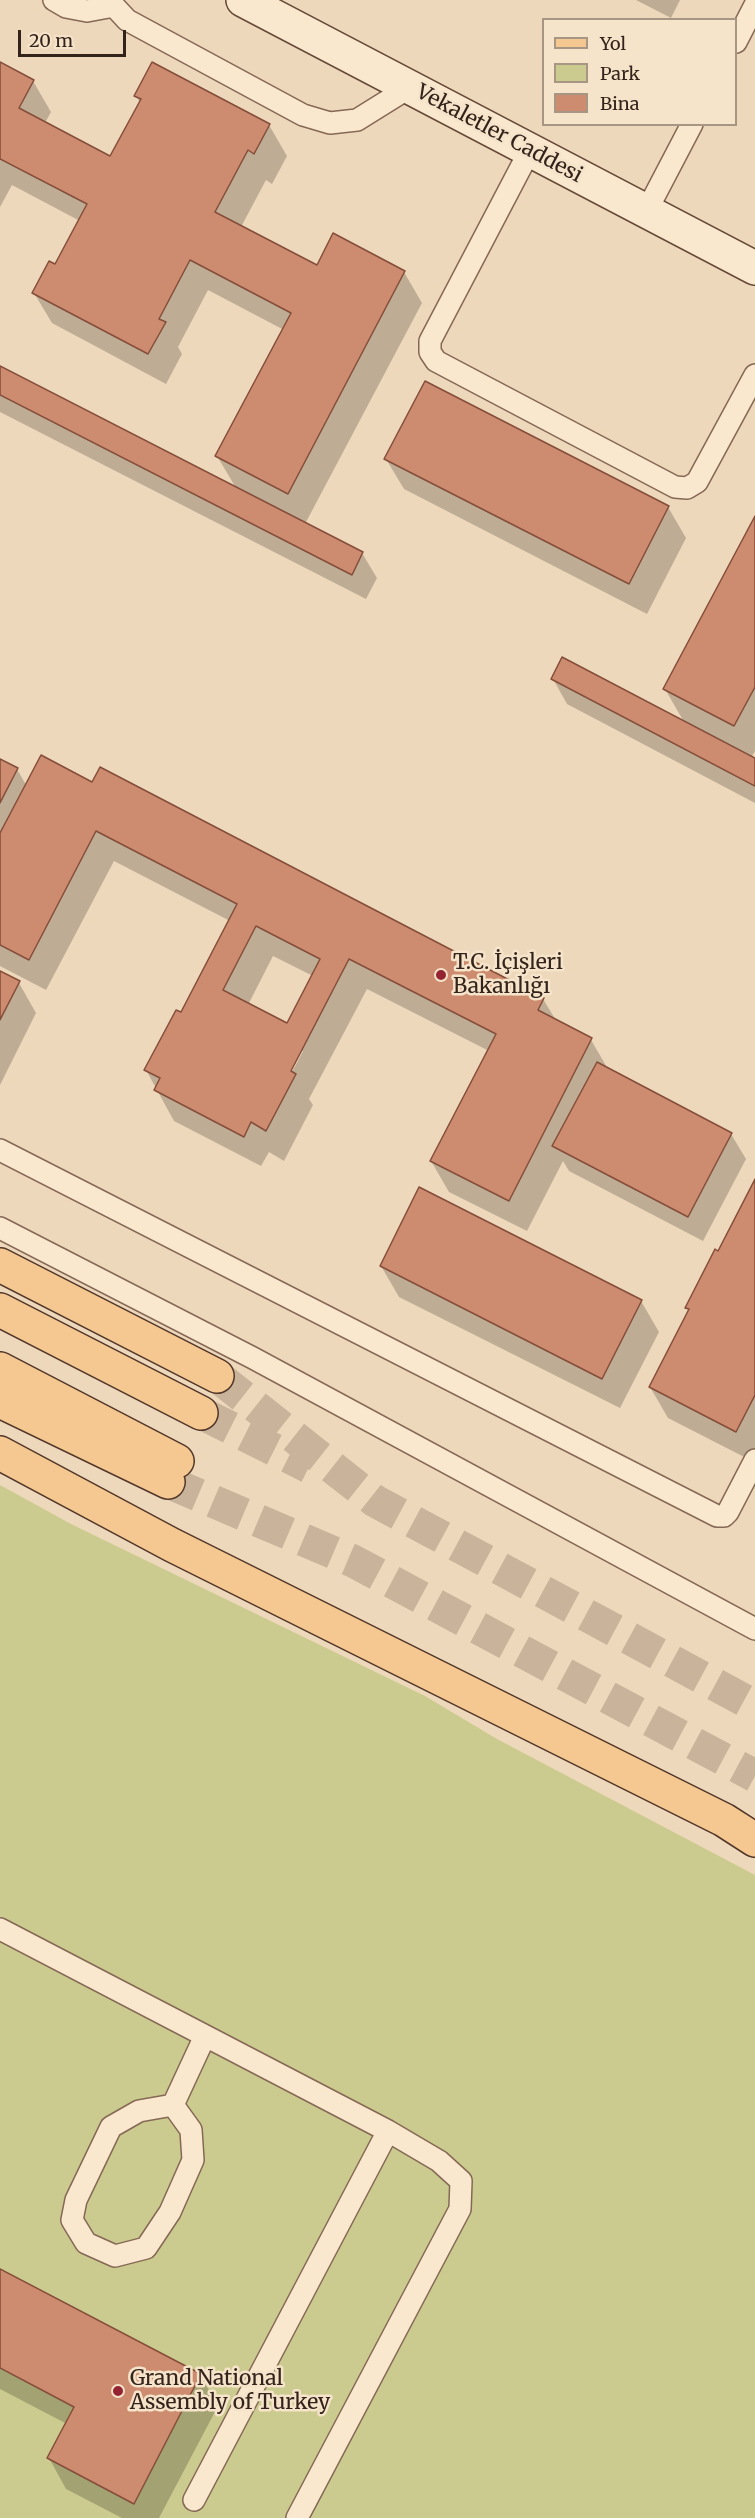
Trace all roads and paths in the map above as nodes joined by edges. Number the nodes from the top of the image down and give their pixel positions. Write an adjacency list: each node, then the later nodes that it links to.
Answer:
1 (54, 0): 3 (lane)
2 (243, 0): 6 (street, Vekaletler Caddesi)
3 (113, 3): 6 (lane)
4 (755, 5): 5 (lane)
5 (737, 38)
6 (410, 87): 8 (street, Vekaletler Caddesi)
7 (691, 126): 9 (lane)
8 (530, 150): 9 (street, Vekaletler Caddesi); 11 (lane)
9 (646, 212): 10 (street, Vekaletler Caddesi)
10 (755, 268)
11 (755, 375)
12 (0, 1150): 21 (lane)
13 (0, 1228): 22 (lane)
14 (0, 1265): 17 (main road)
15 (0, 1310): 19 (main road)
16 (0, 1370): 18 (main road)
17 (217, 1376)
18 (0, 1401)
19 (201, 1413)
20 (0, 1453): 23 (main road)
21 (755, 1460)
22 (755, 1629)
23 (755, 1840)
24 (0, 1929): 25 (lane)
25 (205, 2036): 26 (lane); 27 (lane)
26 (172, 2105): 26 (lane)
27 (388, 2131): 28 (lane); 29 (lane)
28 (194, 2500)
29 (297, 2518)

